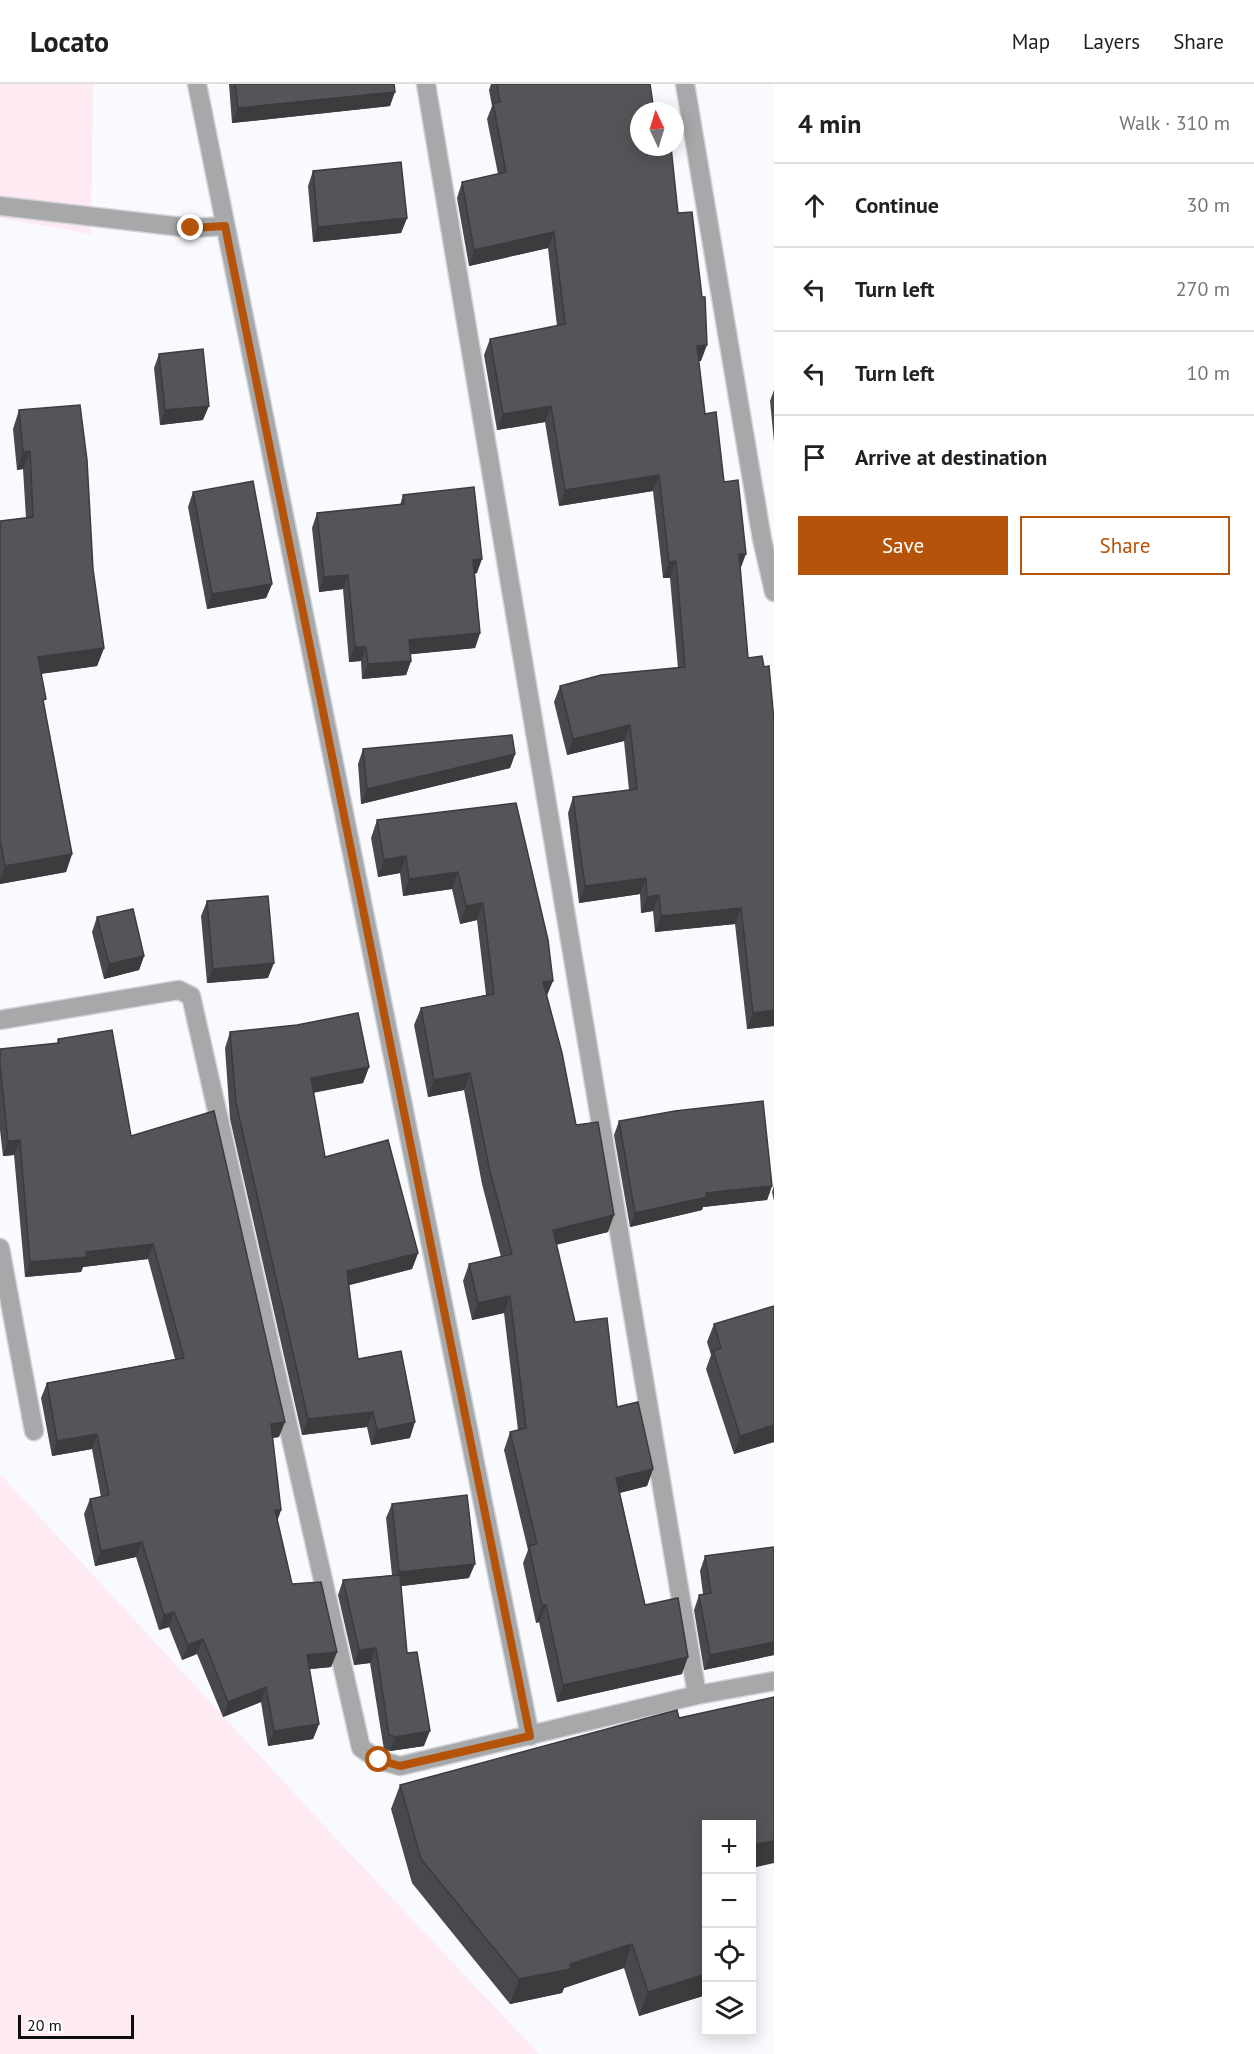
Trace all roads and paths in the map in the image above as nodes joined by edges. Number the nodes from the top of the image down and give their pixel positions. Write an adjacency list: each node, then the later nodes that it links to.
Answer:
1 (197, 84): 5 (street)
2 (426, 84): 11 (street)
3 (685, 84): 6 (street)
4 (0, 206): 5 (street)
5 (225, 226): 12 (street)
6 (774, 592)
7 (0, 1020): 12 (street)
8 (0, 1248): 9 (street)
9 (34, 1431)
10 (774, 1681): 11 (street)
11 (697, 1695): 12 (street)
12 (530, 1736)

